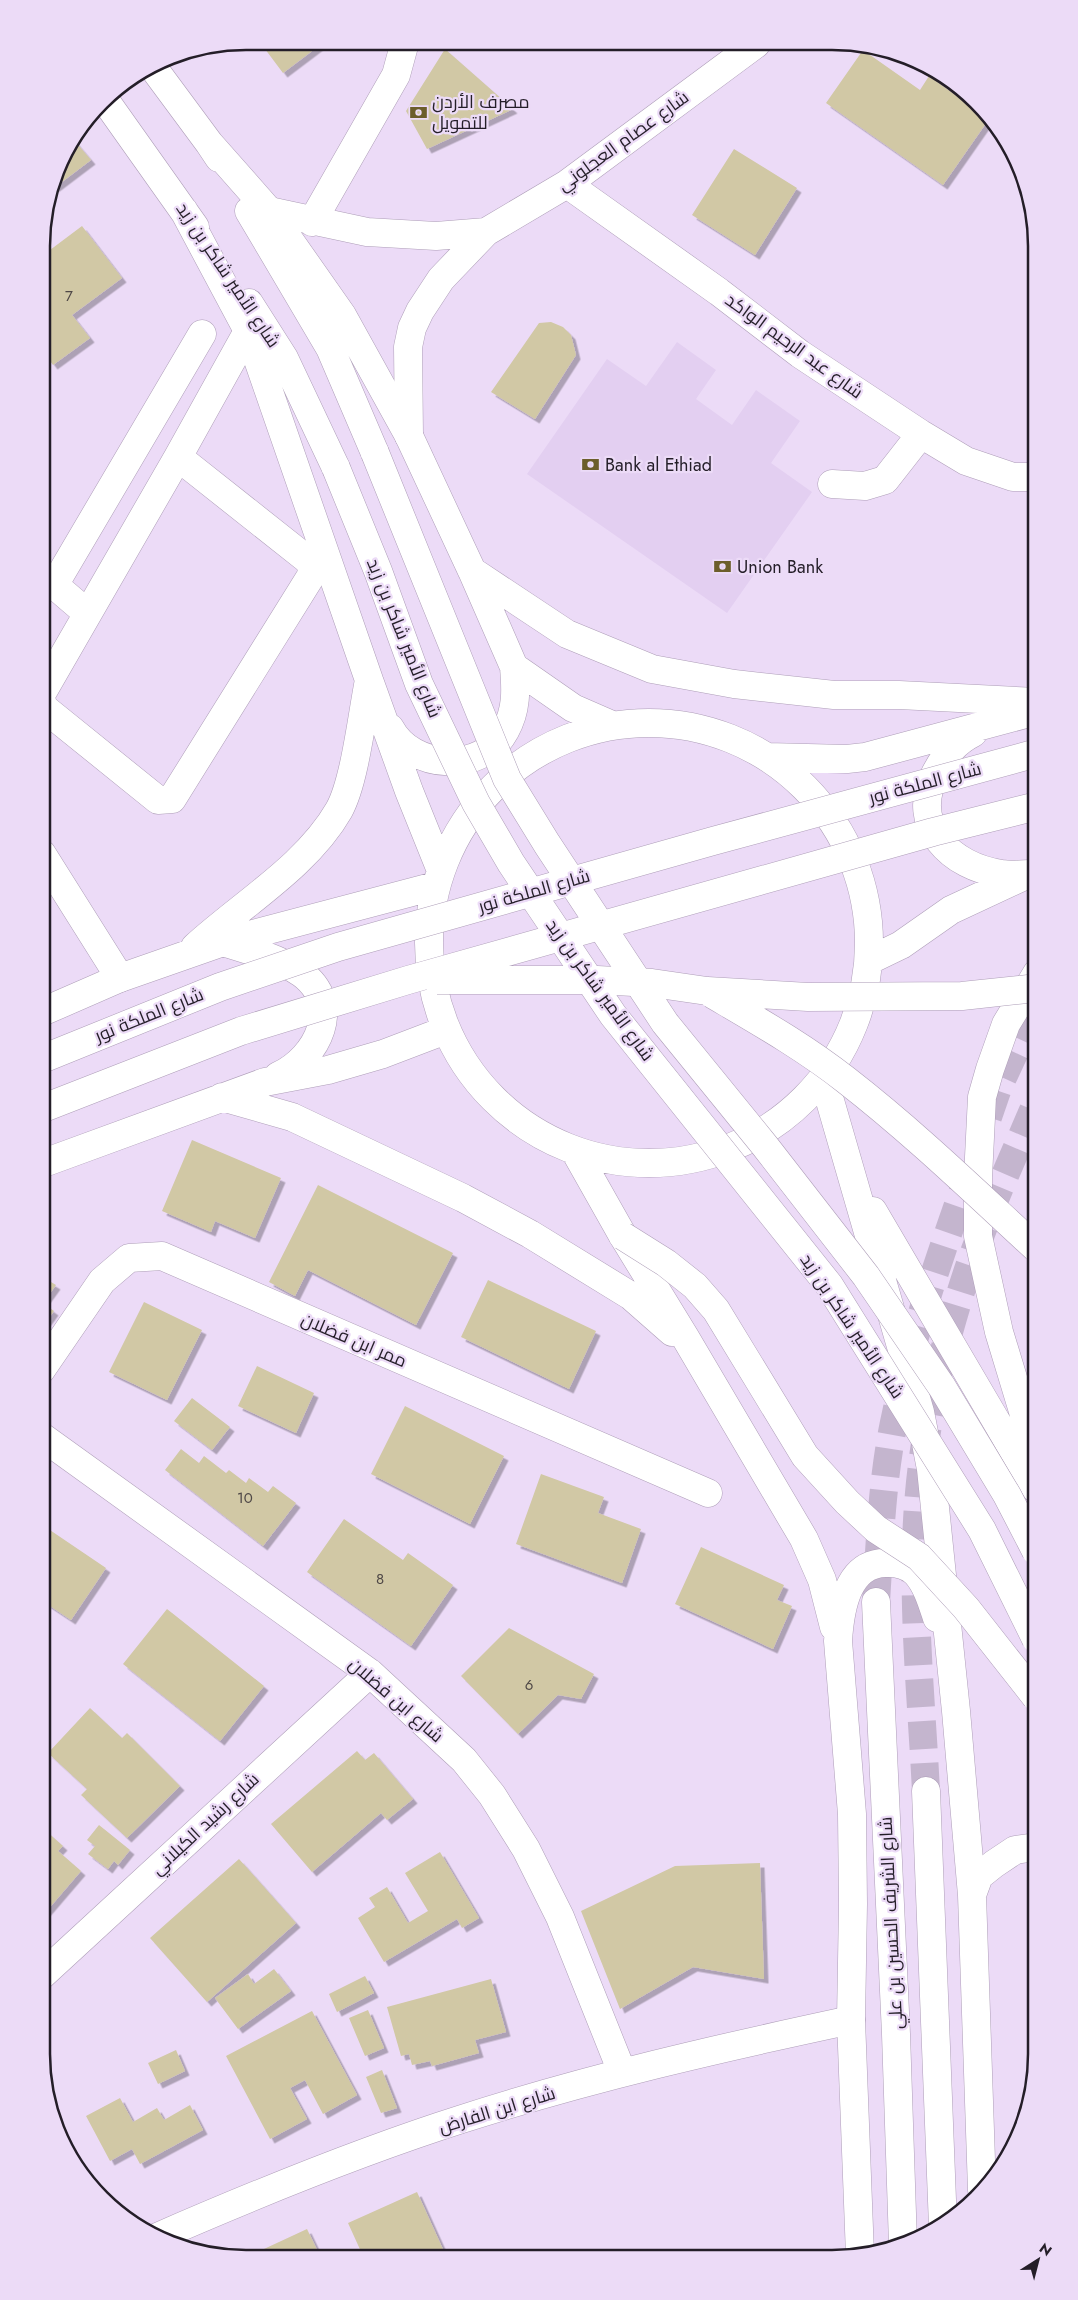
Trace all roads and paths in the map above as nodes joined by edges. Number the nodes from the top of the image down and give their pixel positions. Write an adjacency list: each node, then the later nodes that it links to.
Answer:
1 (403, 50): 9 (main road)
2 (748, 50): 6 (main road, شارع عصام العجلوني)
3 (156, 72): 5 (main road, شارع الأمير شاكر بن زيد)
4 (109, 105): 7 (main road, شارع الأمير شاكر بن زيد)
5 (209, 142): 8 (main road); 62 (main road, شارع الأمير شاكر بن زيد, bridge)
6 (567, 184): 10 (main road, شارع عصام العجلوني); 13 (main road, شارع عبد الرحيم الواكد)
7 (184, 211): 11 (main road); 64 (main road, شارع الأمير شاكر بن زيد, bridge)
8 (269, 211): 9 (main road, شارع عصام العجلوني); 14 (main road)
9 (312, 222): 10 (main road, شارع عصام العجلوني)
10 (486, 232): 14 (main road, شارع عصام العجلوني)
11 (248, 331): 15 (main road); 22 (main road)
12 (202, 334): 19 (main road)
13 (921, 434): 16 (main road, شارع عبد الرحيم الواكد); 17 (main road)
14 (409, 436): 18 (main road)
15 (178, 458): 19 (main road); 24 (main road)
16 (1028, 477)
17 (832, 484)
18 (472, 571): 20 (main road); 23 (main road)
19 (87, 614): 21 (main road)
20 (514, 667): 25 (main road); 27 (main road)
21 (50, 679)
22 (369, 680): 25 (main road); 37 (main road)
23 (1028, 702)
24 (50, 713)
25 (382, 714): 35 (main road)
26 (1028, 714): 28 (main road)
27 (612, 725): 30 (main road); 35 (main road)
28 (985, 726): 30 (main road); 33 (main road)
29 (1028, 755): 46 (main road, شارع الملكة نور, bridge)
30 (767, 757): 38 (main road)
31 (1028, 808): 40 (main road, bridge)
32 (50, 867): 39 (main road)
33 (1028, 873)
34 (1028, 875): 38 (main road)
35 (438, 877): 36 (main road); 45 (main road)
36 (223, 942): 37 (main road); 48 (main road)
37 (187, 954): 39 (main road)
38 (870, 960): 47 (main road)
39 (120, 978): 44 (main road)
40 (408, 980): 43 (main road, bridge); 50 (main road, bridge)
41 (1028, 988): 58 (main road)
42 (1028, 989): 43 (main road, bridge)
43 (707, 991): 55 (main road, bridge)
44 (50, 1009)
45 (446, 1030): 48 (main road); 51 (main road)
46 (50, 1056)
47 (824, 1080): 51 (main road); 53 (main road)
48 (265, 1082): 49 (main road)
49 (222, 1097): 52 (main road); 56 (main road)
50 (50, 1106)
51 (575, 1151): 54 (main road)
52 (50, 1161)
53 (851, 1173): 60 (main road); 65 (main road)
54 (623, 1236): 56 (main road); 68 (main road, bridge)
55 (1028, 1241)
56 (695, 1354): 66 (main road)
57 (50, 1357): 61 (main road, ممر ابن فضلان)
58 (1028, 1428)
59 (50, 1442): 67 (main road, شارع ابن فضلان)
60 (1028, 1475)
61 (708, 1493)
62 (1028, 1536)
63 (876, 1602): 78 (main road, شارع الشريف الحسين بن علي)
64 (1028, 1623)
65 (948, 1645): 66 (main road); 71 (main road)
66 (840, 1654): 73 (main road)
67 (370, 1672): 72 (main road, شارع رشيد الكيلاني); 74 (main road, شارع ابن فضلان)
68 (1028, 1687)
69 (926, 1791): 76 (main road)
70 (1028, 1848): 71 (main road)
71 (972, 1895): 75 (main road)
72 (50, 1968)
73 (851, 2020): 74 (main road, شارع ابن الفارض); 79 (main road)
74 (622, 2072): 77 (main road, شارع ابن الفارض)
75 (982, 2180)
76 (943, 2216)
77 (167, 2233)
78 (903, 2237)
79 (860, 2248)

